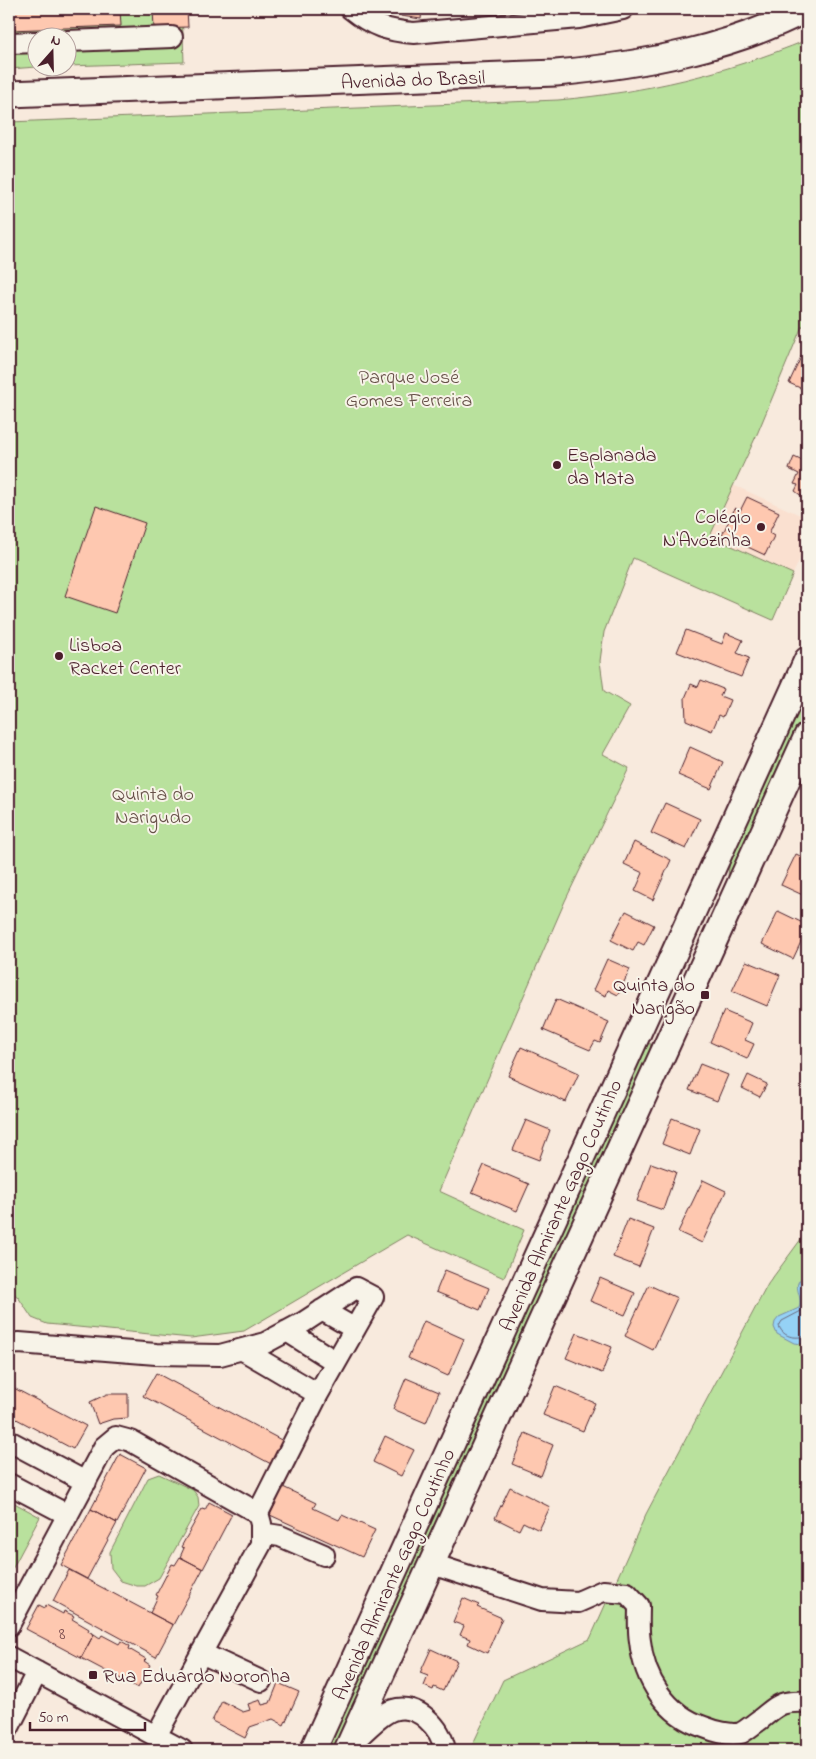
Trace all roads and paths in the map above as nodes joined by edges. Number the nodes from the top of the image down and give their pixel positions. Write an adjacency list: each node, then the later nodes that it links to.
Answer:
1 (351, 9): 2 (street)
2 (623, 9)
3 (807, 9): 8 (main road, Avenida do Brasil)
4 (172, 37): 5 (street)
5 (78, 41)
6 (28, 42): 7 (street)
7 (9, 43)
8 (9, 94)
9 (807, 660): 11 (main road, Avenida Almirante Gago Coutinho)
10 (807, 736): 12 (main road, Avenida Almirante Gago Coutinho)
11 (681, 938): 12 (main road); 13 (main road, Avenida Almirante Gago Coutinho)
12 (710, 950): 14 (main road, Avenida Almirante Gago Coutinho)
13 (667, 969): 14 (main road); 40 (main road, Avenida Almirante Gago Coutinho)
14 (696, 981): 29 (main road, Avenida Almirante Gago Coutinho)
15 (322, 1310): 16 (street); 16 (street); 17 (street)
16 (355, 1329): 20 (street)
17 (287, 1331): 19 (street); 20 (street)
18 (9, 1344): 19 (street)
19 (243, 1350): 21 (street)
20 (336, 1362): 21 (street)
21 (318, 1394): 25 (street)
22 (9, 1441): 23 (street)
23 (86, 1482): 25 (street); 26 (street)
24 (9, 1484): 26 (street)
25 (258, 1513): 27 (street)
26 (68, 1515): 30 (street)
27 (261, 1533): 28 (street); 31 (street)
28 (324, 1555)
29 (432, 1564): 35 (street); 38 (main road, Avenida Almirante Gago Coutinho)
30 (9, 1625)
31 (201, 1653): 34 (street); 37 (street)
32 (9, 1657): 33 (street)
33 (37, 1672): 36 (street); 37 (street)
34 (261, 1680)
35 (807, 1702)
36 (9, 1726)
37 (156, 1736): 39 (street)
38 (348, 1748): 41 (street)
39 (182, 1750)
40 (313, 1750)
41 (445, 1750)

